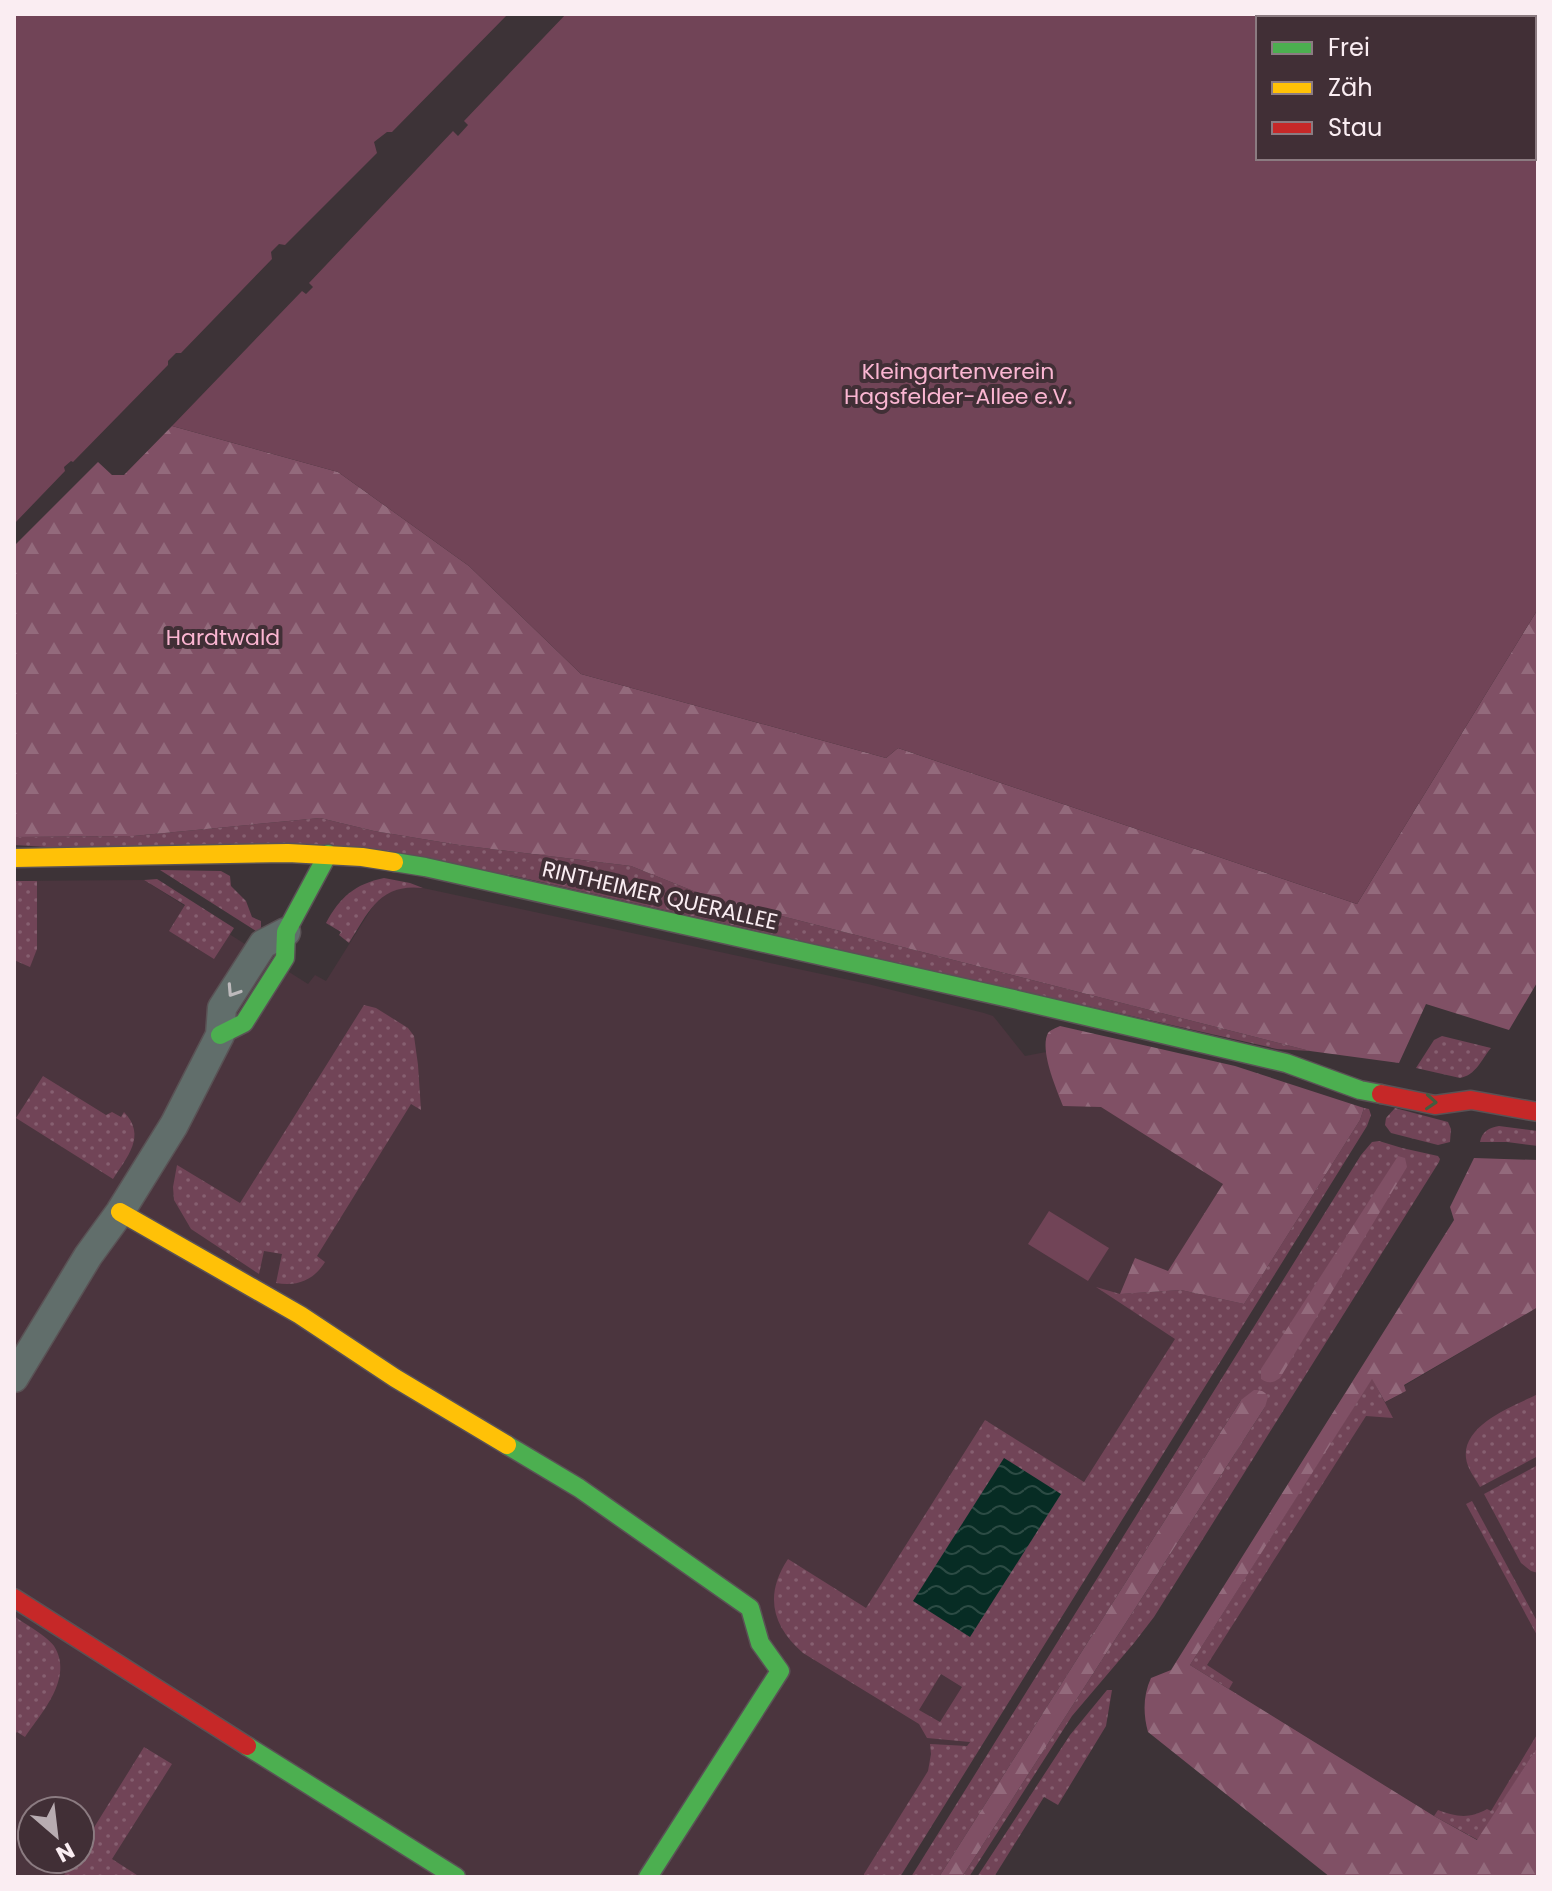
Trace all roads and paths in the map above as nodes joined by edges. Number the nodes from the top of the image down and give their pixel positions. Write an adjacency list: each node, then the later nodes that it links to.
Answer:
1 (328, 854): 2 (street, RINTHEIMER QUERALLEE); 3 (street); 4 (street, RINTHEIMER QUERALLEE)
2 (14, 858)
3 (286, 932): 9 (street)
4 (1286, 1063): 5 (street, RINTHEIMER QUERALLEE); 7 (street, RINTHEIMER QUERALLEE, one-way to 7)
5 (1353, 1066)
6 (1451, 1087): 7 (street, RINTHEIMER QUERALLEE)
7 (1471, 1100): 8 (street, RINTHEIMER QUERALLEE)
8 (1538, 1112)
9 (120, 1212): 10 (street); 13 (street)
10 (14, 1378)
11 (14, 1598): 12 (street)
12 (456, 1877)
13 (648, 1877)

